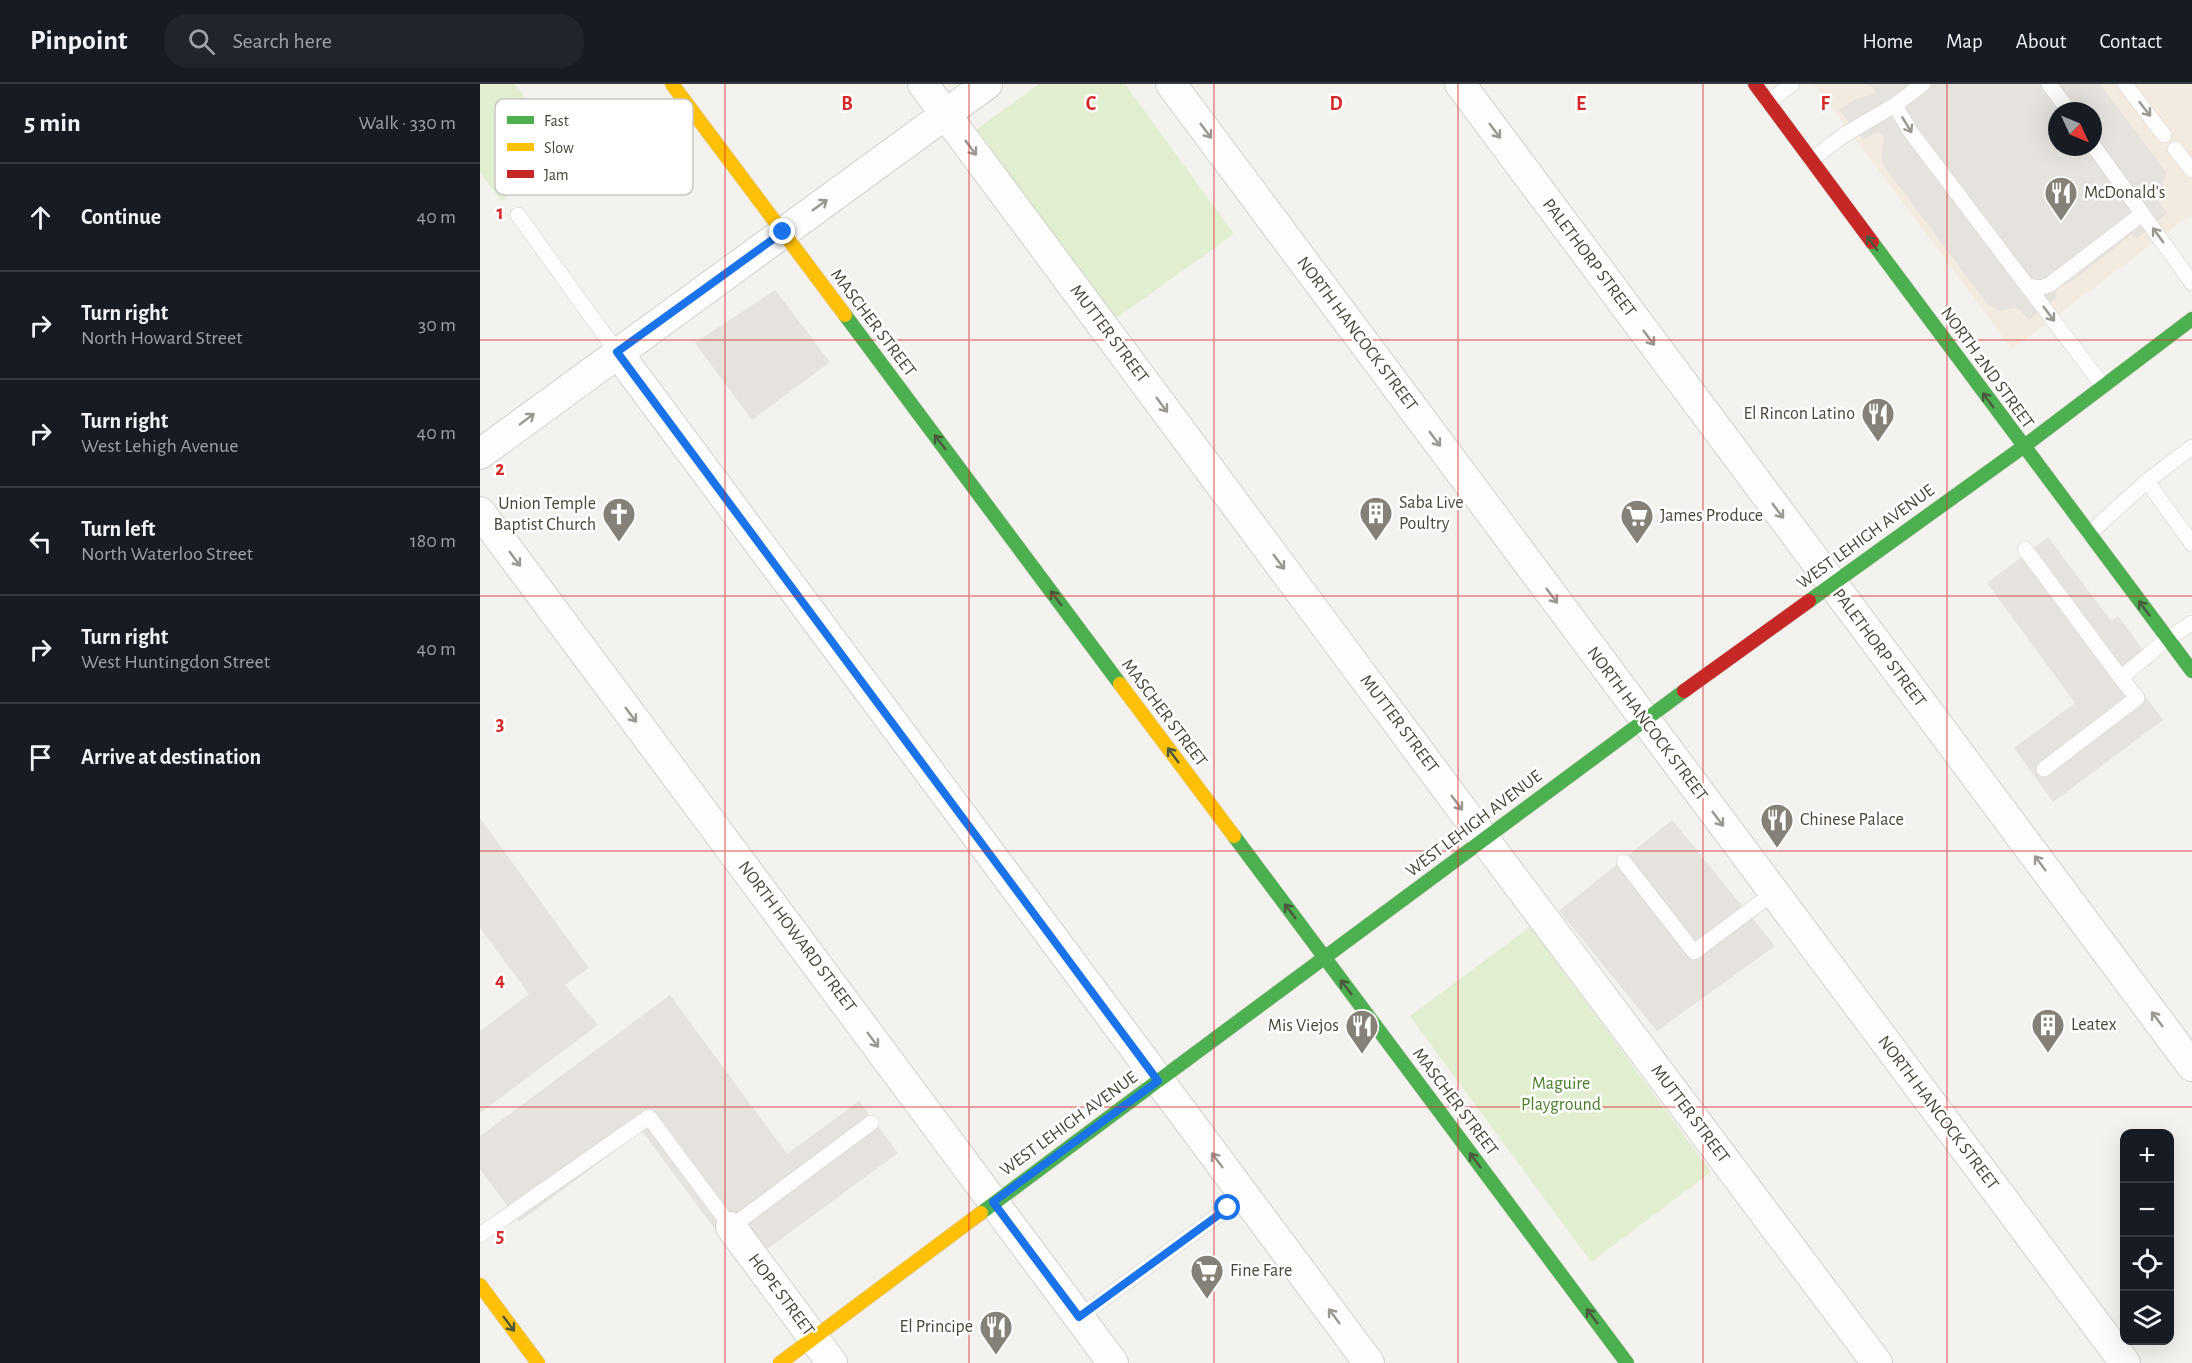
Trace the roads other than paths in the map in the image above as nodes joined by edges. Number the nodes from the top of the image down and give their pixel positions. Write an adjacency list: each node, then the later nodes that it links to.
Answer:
1 (672, 84): 11 (street, MASCHER STREET)
2 (923, 84): 16 (street, MUTTER STREET)
3 (987, 84): 16 (street)
4 (1171, 84): 43 (street, NORTH HANCOCK STREET, one-way to 43)
5 (1460, 84): 38 (street, PALETHORP STREET, one-way to 38)
6 (1755, 84): 12 (street, NORTH 2ND STREET)
7 (1792, 84): 12 (lane)
8 (1923, 84): 14 (lane)
9 (2049, 84): 13 (lane)
10 (2125, 84): 17 (lane, one-way to 17)
11 (683, 99)
12 (1768, 102): 20 (street, NORTH 2ND STREET)
13 (2062, 102)
14 (1895, 105): 20 (lane); 26 (lane, one-way to 26)
15 (693, 112): 24 (street, MASCHER STREET)
16 (946, 114): 24 (street, one-way to 16); 45 (street, MUTTER STREET, one-way to 45)
17 (2164, 135)
18 (2175, 149): 21 (lane)
19 (2101, 156): 22 (lane)
20 (1811, 159): 30 (street, NORTH 2ND STREET, one-way to 20)
21 (2192, 170)
22 (2142, 214): 25 (lane, one-way to 22); 26 (lane)
23 (518, 215): 28 (lane)
24 (783, 232): 28 (street); 48 (street, MASCHER STREET, one-way to 24)
25 (2192, 283)
26 (2028, 286): 29 (lane, one-way to 29)
27 (2192, 319): 29 (street, WEST LEHIGH AVENUE)
28 (617, 352): 32 (street, one-way to 28); 50 (street)
29 (2103, 386): 30 (street, WEST LEHIGH AVENUE)
30 (2023, 447): 35 (street, NORTH 2ND STREET); 38 (street, WEST LEHIGH AVENUE)
31 (2192, 447): 33 (lane)
32 (480, 454)
33 (2146, 481): 35 (lane); 36 (lane)
34 (480, 512): 52 (street, NORTH HOWARD STREET, one-way to 52)
35 (2089, 534): 40 (street, NORTH 2ND STREET, one-way to 35)
36 (2192, 544)
37 (2025, 549): 42 (lane)
38 (1831, 583): 43 (street, WEST LEHIGH AVENUE); 49 (street, PALETHORP STREET, one-way to 38)
39 (2192, 622): 40 (lane)
40 (2168, 639): 41 (street, NORTH 2ND STREET); 42 (lane)
41 (2192, 671)
42 (2121, 678): 44 (lane)
43 (1644, 720): 45 (street, WEST LEHIGH AVENUE); 47 (street, NORTH HANCOCK STREET, one-way to 47)
44 (2044, 769)
45 (1484, 839): 48 (street, WEST LEHIGH AVENUE); 65 (street, MUTTER STREET)
46 (1624, 862): 47 (lane)
47 (1773, 893): 66 (street, NORTH HANCOCK STREET)
48 (1325, 958): 50 (street, WEST LEHIGH AVENUE); 64 (street, MASCHER STREET, one-way to 48)
49 (2192, 1066)
50 (1157, 1082): 52 (street, WEST LEHIGH AVENUE); 63 (street, one-way to 50)
51 (871, 1123): 54 (lane)
52 (993, 1202): 57 (street, NORTH HOWARD STREET); 58 (street, WEST LEHIGH AVENUE)
53 (1228, 1208): 57 (lane)
54 (731, 1227): 55 (lane); 58 (street, HOPE STREET)
55 (480, 1235)
56 (480, 1285): 59 (street, one-way to 59)
57 (1079, 1317): 62 (street, NORTH HOWARD STREET)
58 (814, 1338): 60 (street, WEST LEHIGH AVENUE); 61 (street, HOPE STREET)
59 (538, 1363)
60 (780, 1363)
61 (832, 1363)
62 (1113, 1363)
63 (1369, 1363)
64 (1627, 1363)
65 (1877, 1363)
66 (2125, 1363)

